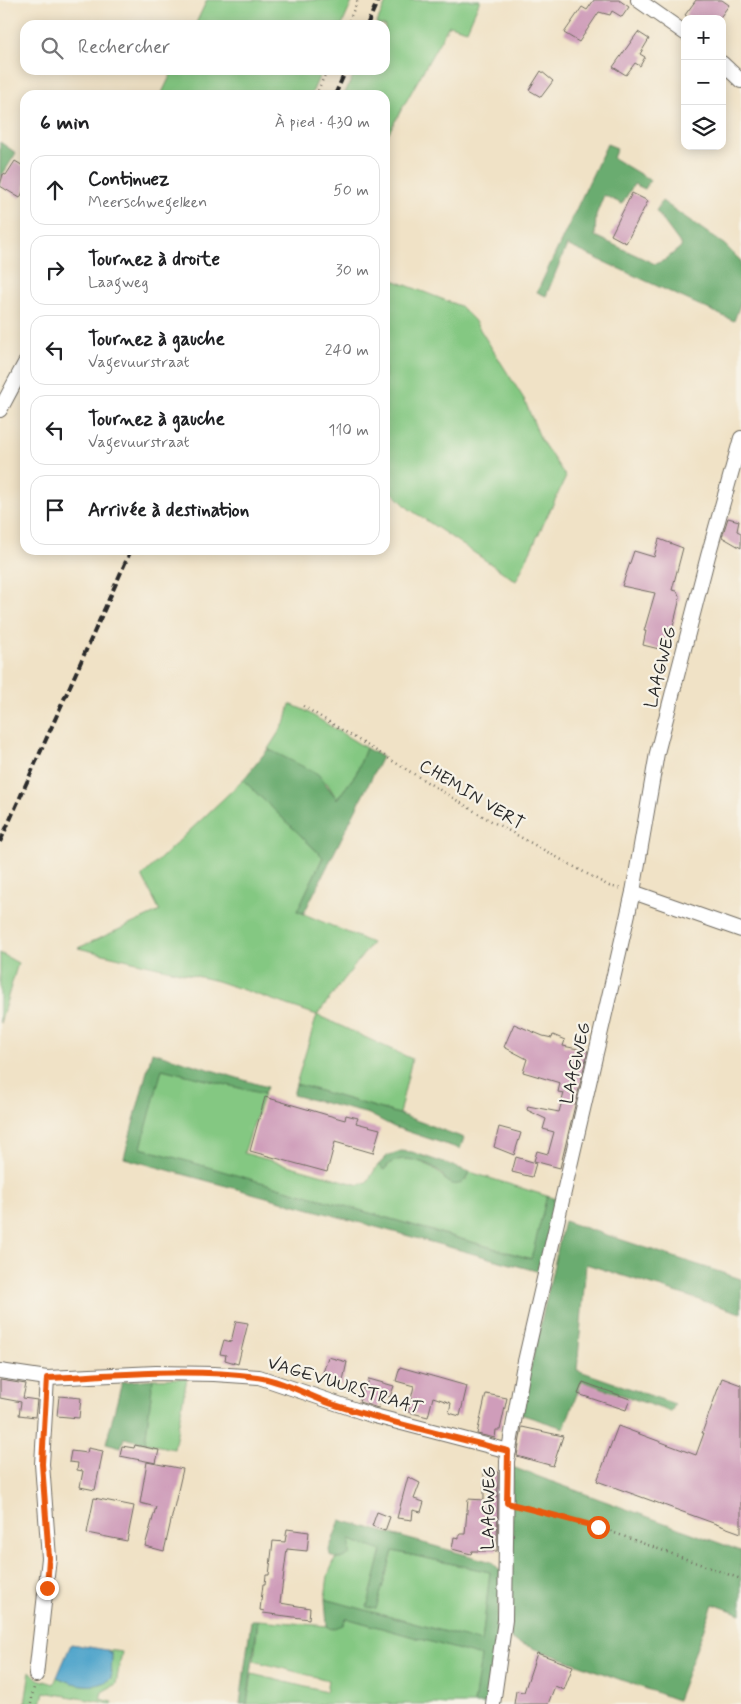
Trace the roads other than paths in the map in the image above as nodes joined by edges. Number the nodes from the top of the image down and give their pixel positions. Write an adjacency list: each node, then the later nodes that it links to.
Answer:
1 (638, 0): 2 (street)
2 (681, 30)
3 (726, 67): 4 (street)
4 (741, 81)
5 (20, 372): 6 (street)
6 (0, 410)
7 (741, 438): 8 (street, LAAGWEG)
8 (633, 892): 9 (street); 12 (street, LAAGWEG)
9 (741, 930)
10 (0, 1371): 11 (street, VAGEVUURSTRAAT)
11 (47, 1378): 12 (street, VAGEVUURSTRAAT); 13 (street)
12 (508, 1451): 14 (street, LAAGWEG)
13 (36, 1675)
14 (494, 1704)

